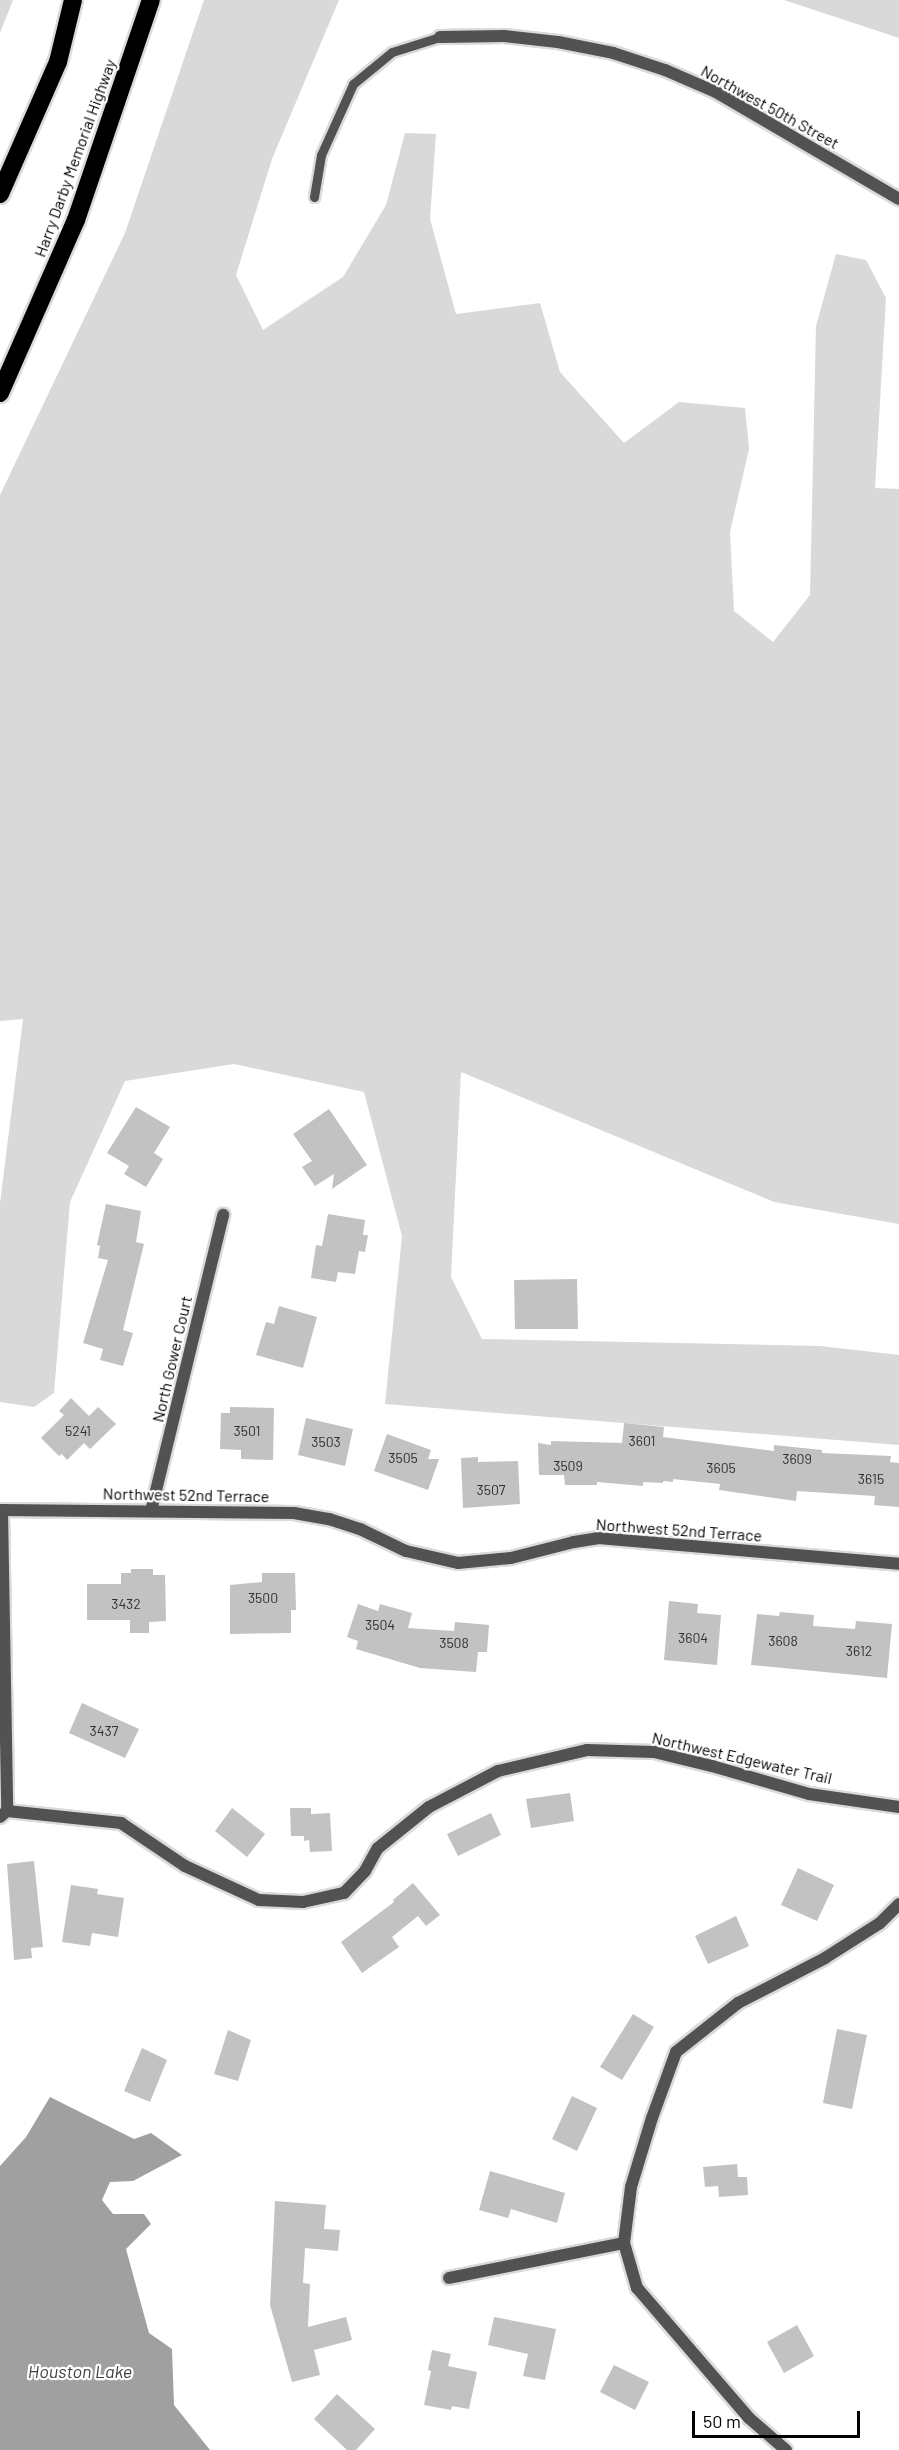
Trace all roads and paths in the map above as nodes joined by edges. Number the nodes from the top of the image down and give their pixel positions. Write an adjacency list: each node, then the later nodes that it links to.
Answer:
1 (73, 0): 4 (highway)
2 (151, 0): 7 (highway, Harry Darby Memorial Highway)
3 (440, 37): 5 (lane); 6 (street, Northwest 50th Street)
4 (0, 194)
5 (314, 197)
6 (899, 200)
7 (0, 393)
8 (224, 1215): 10 (street, North Gower Court)
9 (1, 1510): 10 (street, Northwest 52nd Terrace); 13 (street)
10 (151, 1511): 11 (street, Northwest 52nd Terrace)
11 (899, 1564)
12 (899, 1807): 13 (street, Northwest Edgewater Trail)
13 (3, 1814)
14 (899, 1904): 15 (street)
15 (624, 2243): 16 (street); 17 (street)
16 (449, 2278)
17 (786, 2450)

